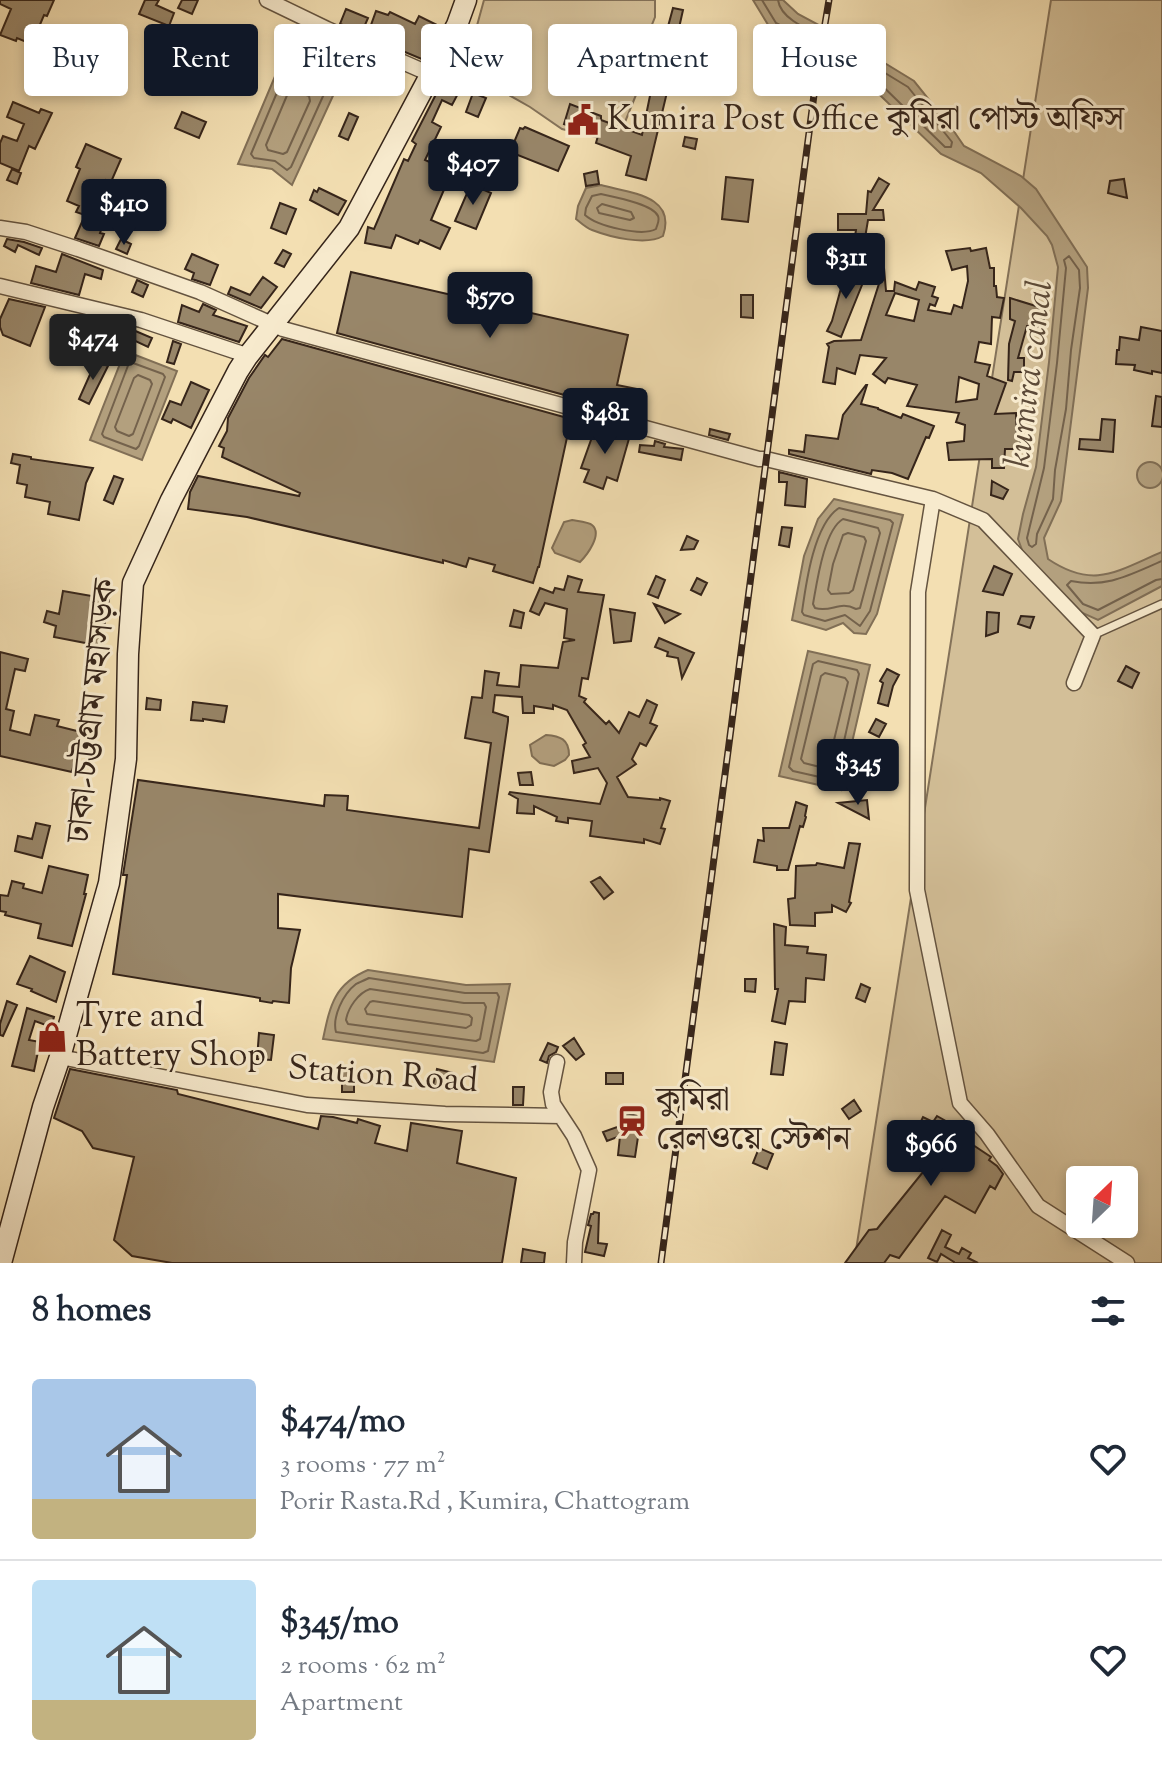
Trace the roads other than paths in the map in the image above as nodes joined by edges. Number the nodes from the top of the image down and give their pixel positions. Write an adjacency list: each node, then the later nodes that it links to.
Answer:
1 (267, 0): 4 (street)
2 (466, 0): 3 (street, ঢাকা-চট্টগ্রাম মহাসড়ক)
3 (457, 24)
4 (421, 70)
5 (421, 91): 8 (street, ঢাকা-চট্টগ্রাম মহাসড়ক)
6 (0, 228): 8 (street)
7 (0, 286): 9 (street)
8 (273, 325): 9 (street, ঢাকা-চট্টগ্রাম মহাসড়ক); 10 (street)
9 (247, 357): 14 (street, ঢাকা-চট্টগ্রাম মহাসড়ক)
10 (933, 499): 12 (street); 19 (street)
11 (1162, 604): 12 (lane)
12 (1093, 635): 13 (street)
13 (1074, 683)
14 (60, 1057): 16 (street, Station Road); 17 (street, ঢাকা-চট্টগ্রাম মহাসড়ক)
15 (557, 1062): 16 (street)
16 (561, 1116): 18 (street)
17 (1, 1263)
18 (574, 1263)
19 (1127, 1263)

